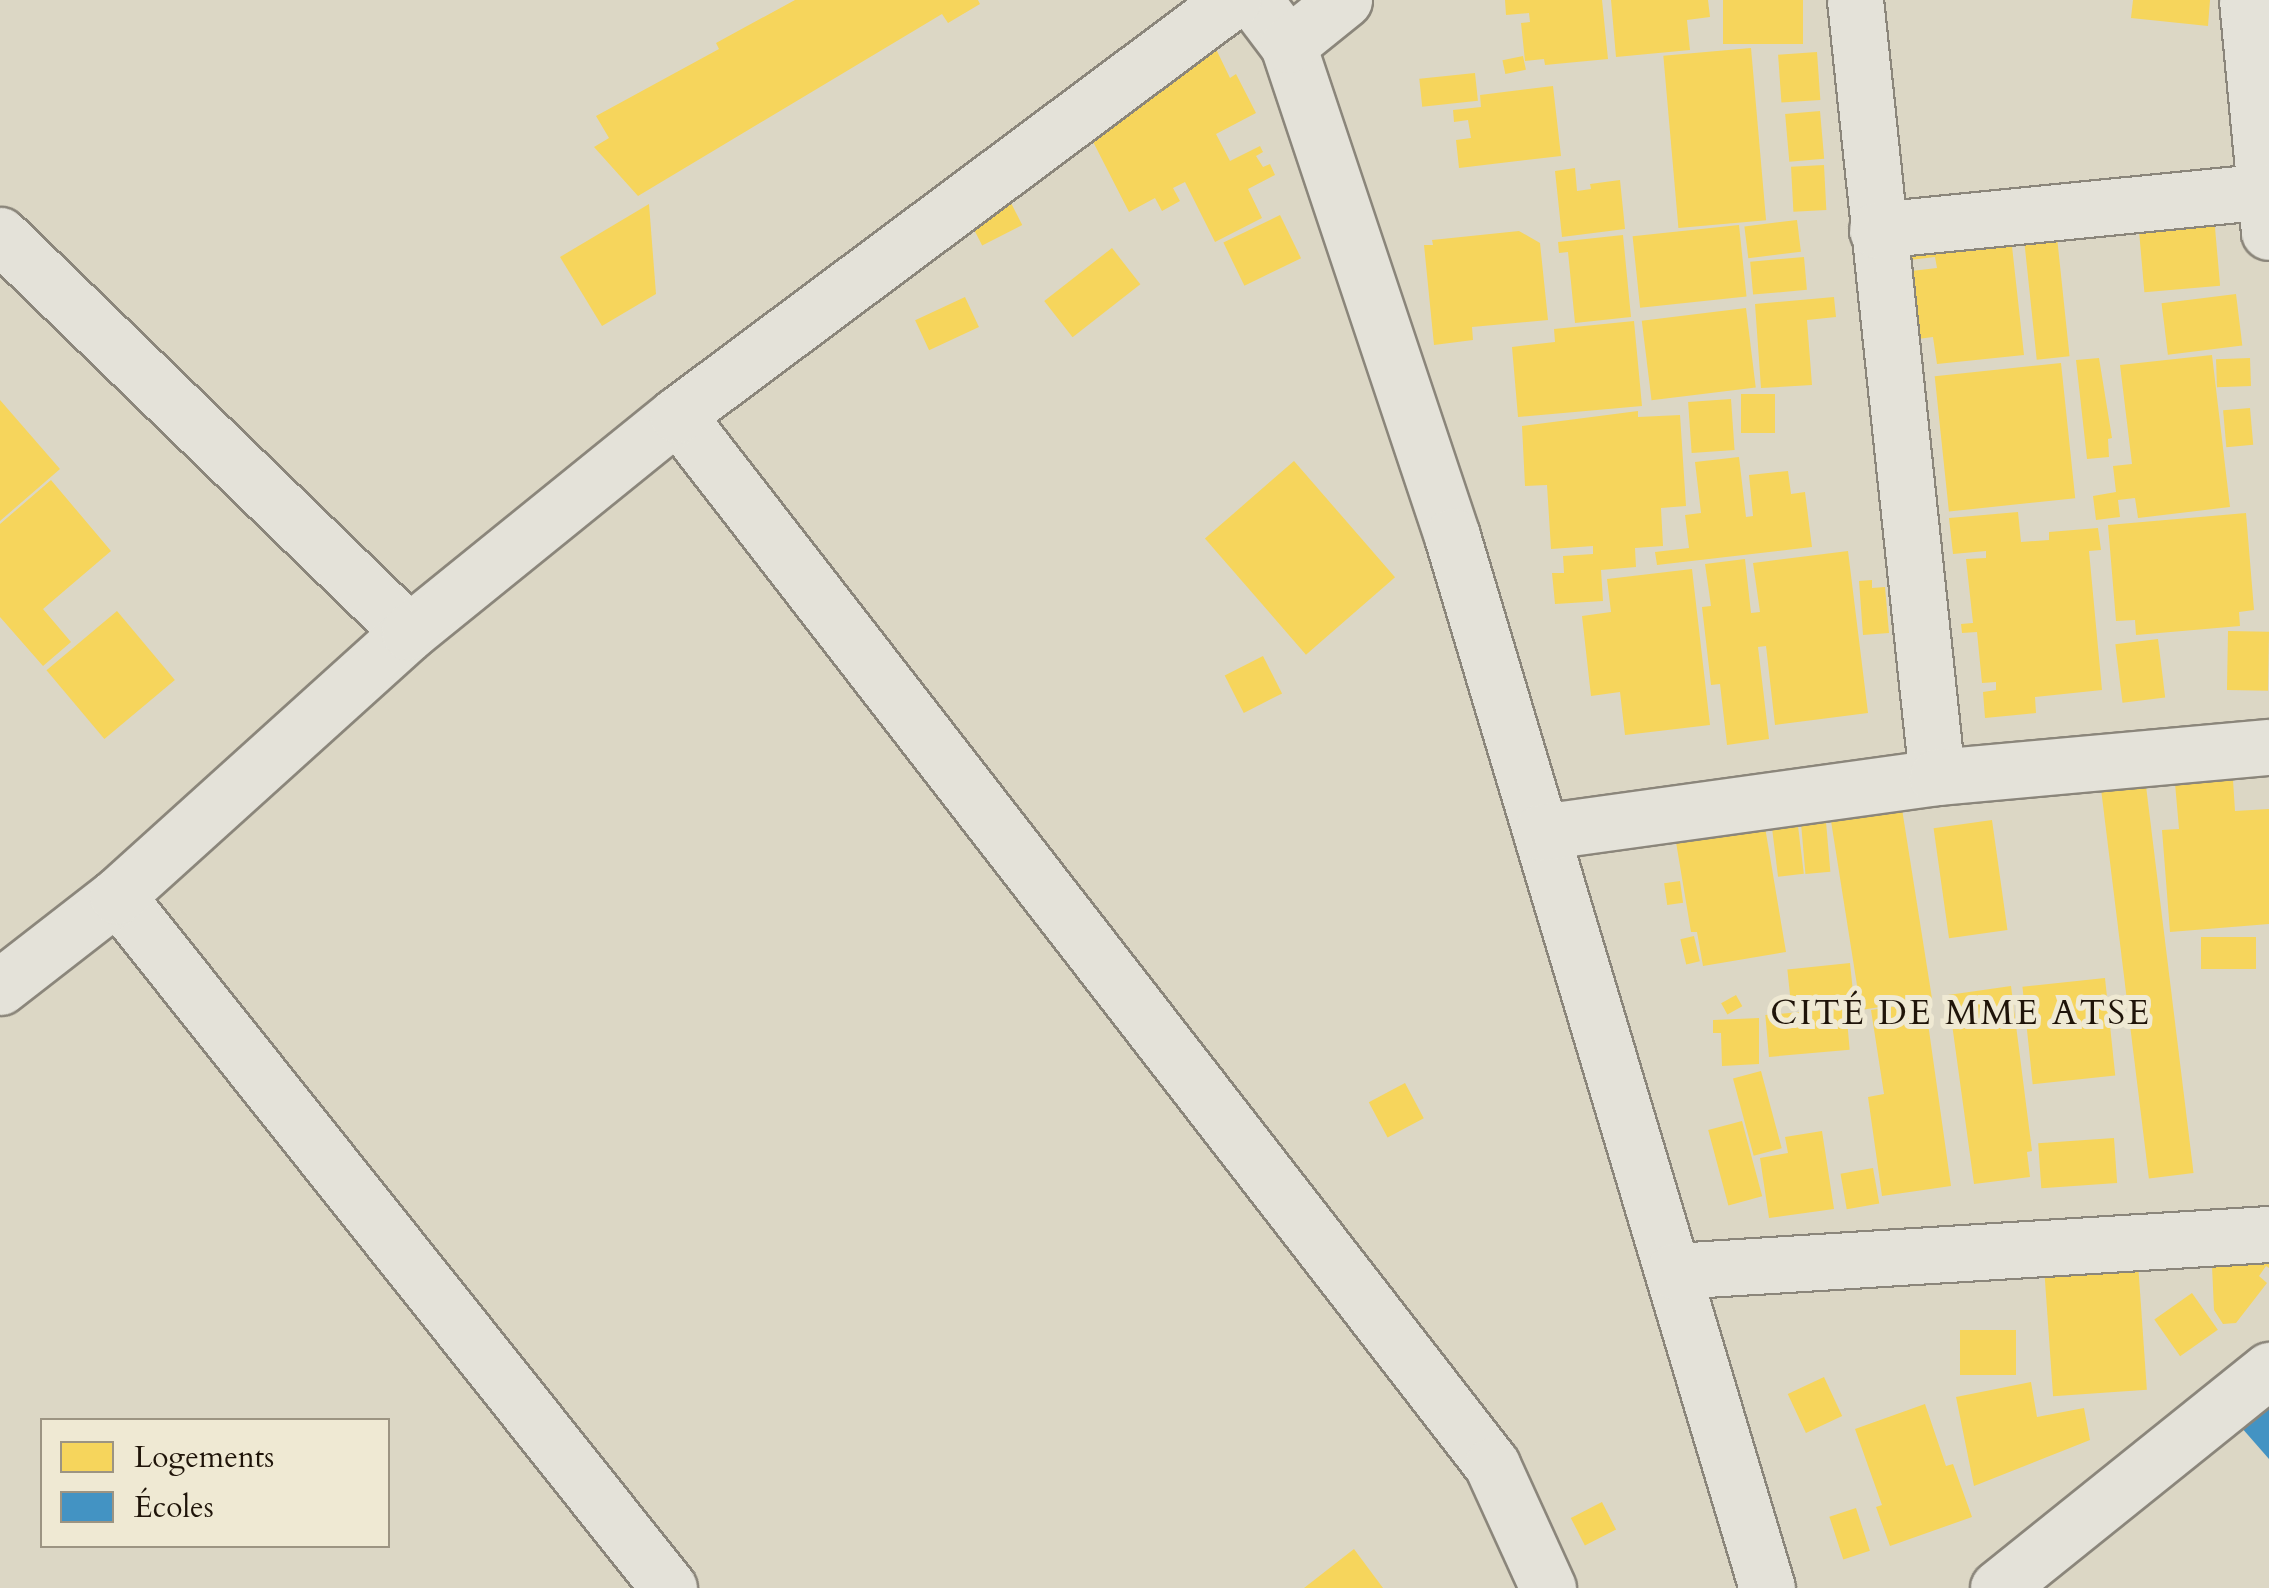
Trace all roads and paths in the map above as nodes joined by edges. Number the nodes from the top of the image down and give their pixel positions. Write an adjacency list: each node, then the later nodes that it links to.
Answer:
1 (1232, 0): 10 (street)
2 (1254, 0): 6 (street)
3 (1344, 0): 6 (street)
4 (1855, 0): 8 (street)
5 (2247, 0): 7 (street)
6 (1288, 45): 14 (street)
7 (2267, 212): 8 (street)
8 (1877, 230): 13 (street)
9 (0, 234): 11 (street)
10 (677, 415): 11 (street); 21 (street)
11 (409, 632): 15 (street)
12 (2269, 747): 13 (street)
13 (1937, 777): 14 (street)
14 (1541, 832): 18 (street)
15 (116, 896): 16 (street); 20 (street)
16 (0, 988)
17 (2269, 1234): 18 (street)
18 (1674, 1270): 22 (street)
19 (2269, 1370): 23 (street)
20 (670, 1588)
21 (1548, 1588)
22 (1767, 1588)
23 (1998, 1588)

